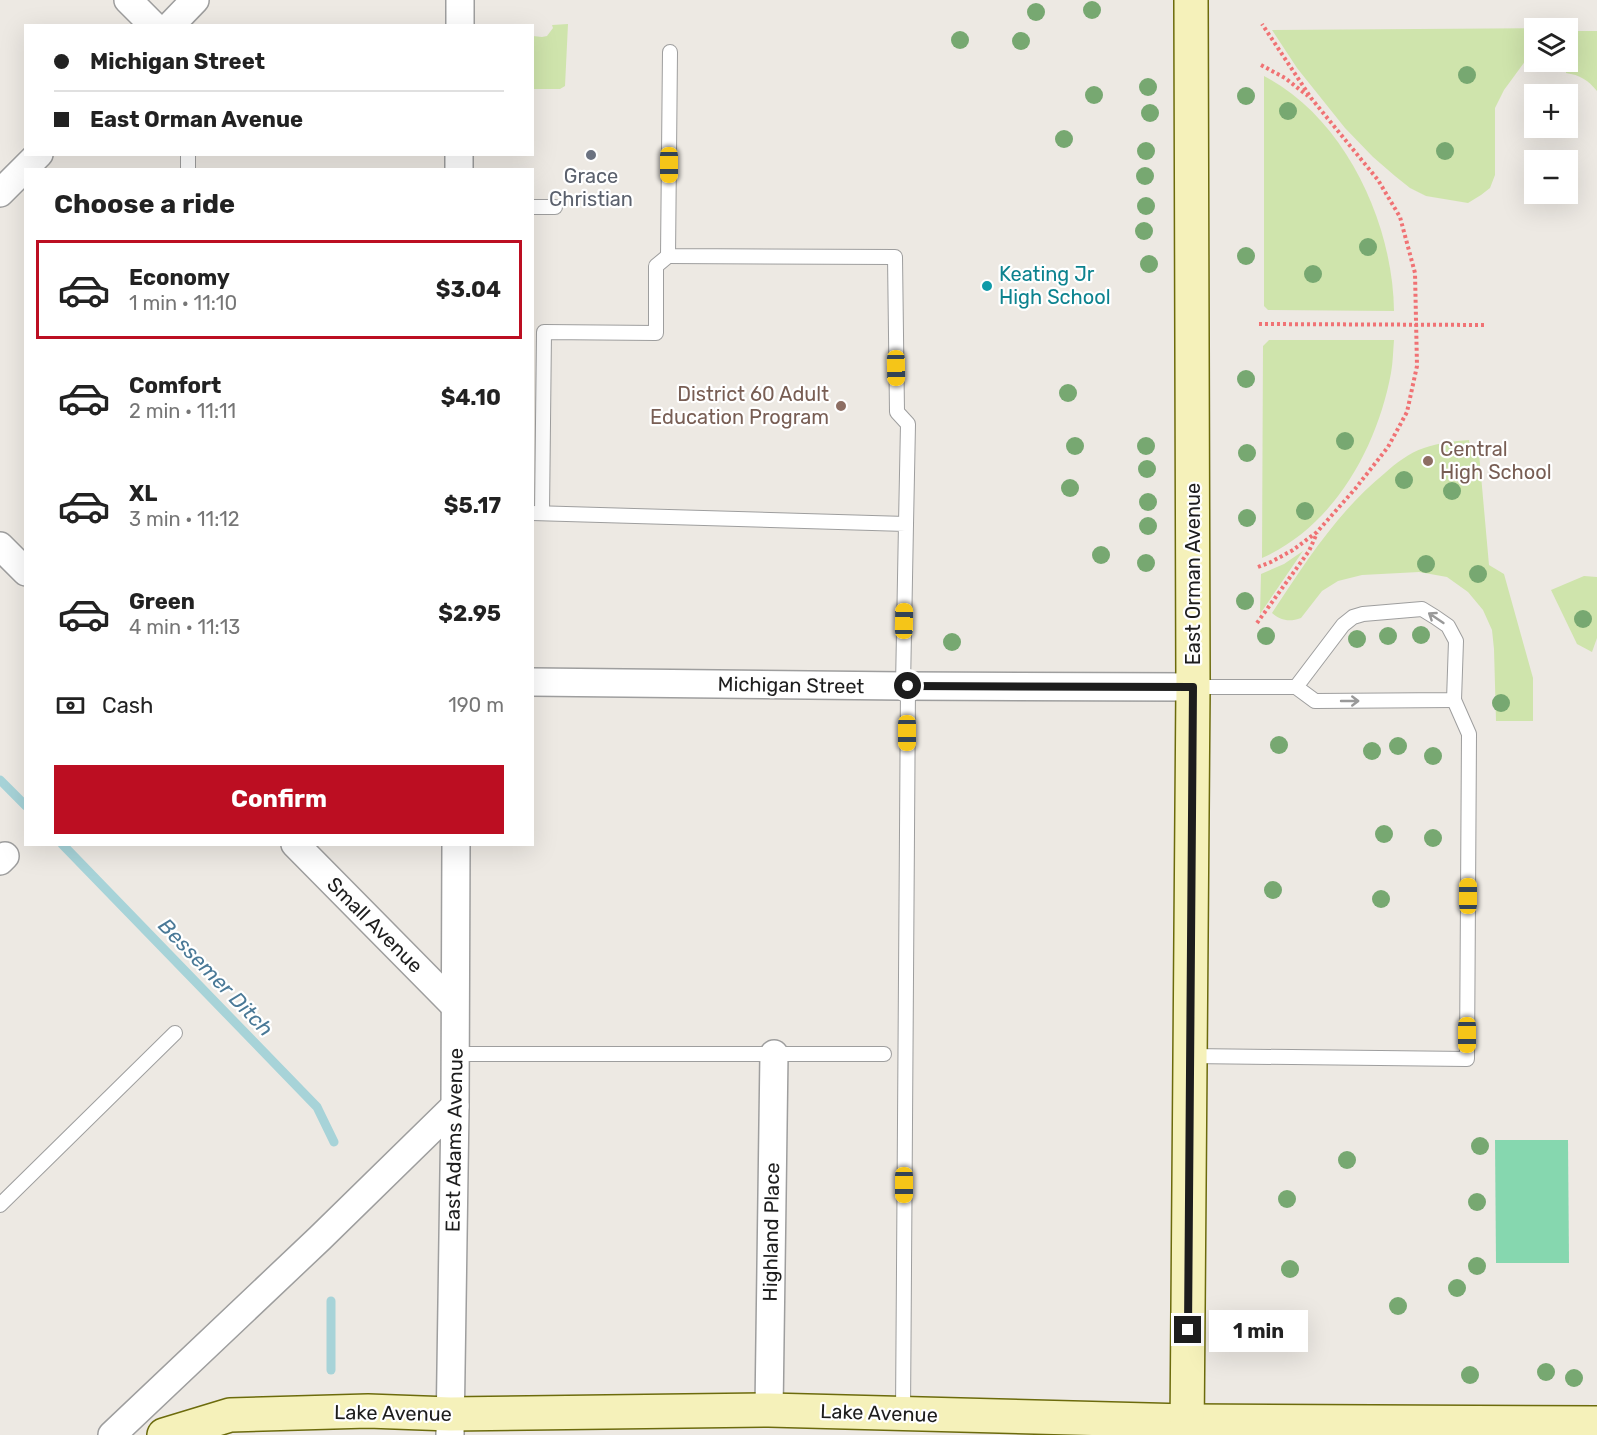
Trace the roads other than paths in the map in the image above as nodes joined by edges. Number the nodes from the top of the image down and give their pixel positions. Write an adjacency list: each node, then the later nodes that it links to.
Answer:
1 (128, 0): 5 (street)
2 (460, 0): 7 (street)
3 (1191, 0): 22 (street, East Orman Avenue)
4 (192, 10): 6 (street)
5 (152, 24)
6 (173, 24)
7 (460, 24)
8 (670, 52): 15 (lane)
9 (37, 156): 10 (street)
10 (25, 168)
11 (24, 169): 12 (street)
12 (0, 193)
13 (534, 207): 14 (lane)
14 (555, 207)
15 (668, 256): 16 (lane); 17 (lane)
16 (537, 513): 17 (lane)
17 (906, 524): 21 (lane)
18 (0, 546): 19 (street)
19 (24, 570)
20 (534, 682): 21 (street, Michigan Street)
21 (905, 686): 22 (street, Michigan Street); 36 (lane)
22 (1193, 687): 23 (lane); 32 (street, East Orman Avenue)
23 (1296, 687): 24 (lane, one-way to 24); 24 (lane, one-way to 23)
24 (1454, 700): 32 (lane)
25 (297, 846): 27 (street, Small Avenue)
26 (456, 846): 27 (street, East Adams Avenue)
27 (454, 1005): 29 (street, East Adams Avenue)
28 (175, 1033): 34 (lane)
29 (455, 1054): 30 (lane); 33 (street, East Adams Avenue)
30 (774, 1054): 31 (lane); 35 (street, Highland Place)
31 (884, 1054)
32 (1190, 1056): 39 (street, East Orman Avenue)
33 (455, 1106): 38 (street, East Adams Avenue); 40 (street)
34 (0, 1205)
35 (769, 1410): 36 (street, Lake Avenue); 38 (street, Lake Avenue)
36 (903, 1413): 39 (street, Lake Avenue)
37 (1597, 1423): 39 (street, Lake Avenue)
38 (450, 1425): 41 (street, Lake Avenue)
39 (1187, 1428)
40 (112, 1435)
41 (164, 1435)

